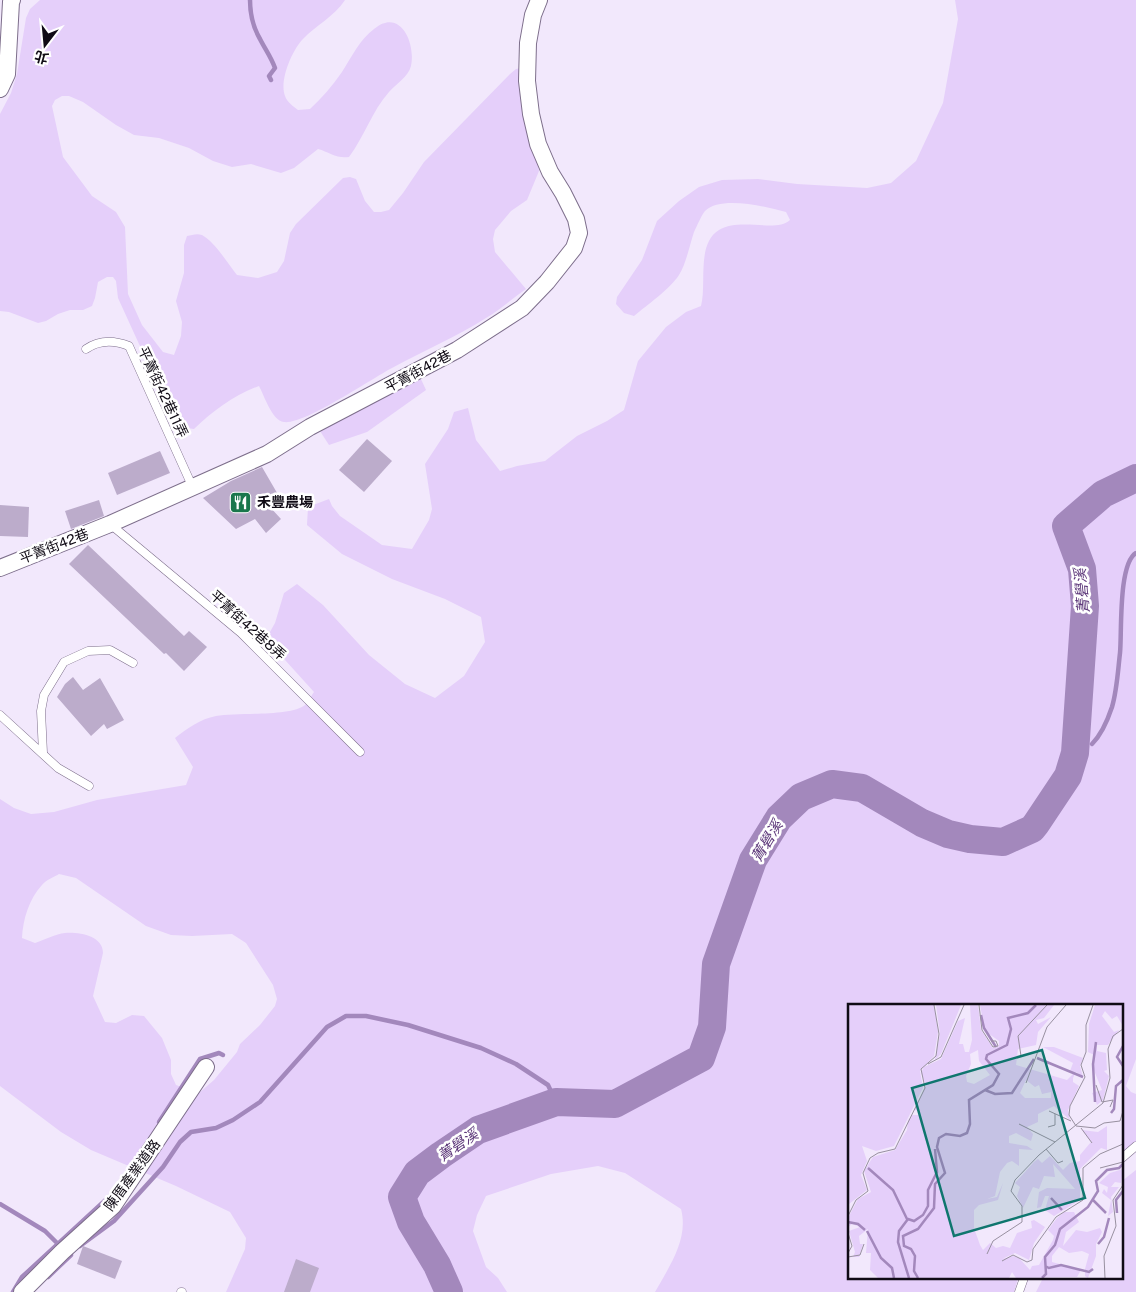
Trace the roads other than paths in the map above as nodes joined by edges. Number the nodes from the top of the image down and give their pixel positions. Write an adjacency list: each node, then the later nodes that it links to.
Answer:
1 (12, 0): 3 (street)
2 (539, 0): 5 (street, 平菁街42巷)
3 (0, 89)
4 (86, 348): 5 (lane, 平菁街42巷11弄)
5 (193, 488): 6 (street, 平菁街42巷)
6 (110, 524): 7 (street, 平菁街42巷); 10 (lane, 平菁街42巷8弄)
7 (0, 568)
8 (133, 663): 11 (lane)
9 (0, 716): 11 (lane)
10 (360, 752)
11 (43, 753): 12 (lane)
12 (89, 786)
13 (206, 1067): 17 (street, 陳厝產業道路)
14 (1136, 1146): 15 (lane)
15 (1124, 1156)
16 (1023, 1280): 18 (lane)
17 (22, 1292)
18 (1019, 1292)

